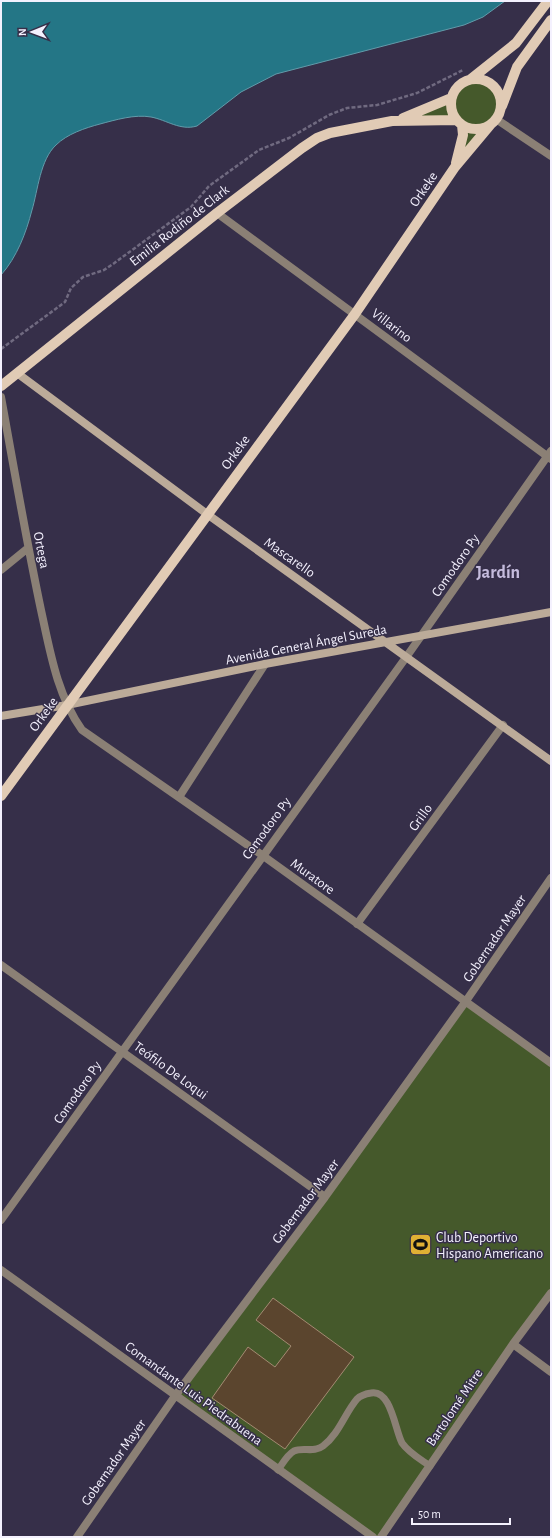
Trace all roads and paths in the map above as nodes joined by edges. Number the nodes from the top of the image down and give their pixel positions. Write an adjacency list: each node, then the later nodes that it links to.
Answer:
1 (548, 1): 3 (main road)
2 (551, 20): 5 (main road, Orkeke)
3 (471, 79): 4 (main road); 5 (main road)
4 (451, 98): 6 (main road); 7 (main road)
5 (496, 118): 7 (main road); 8 (street); 9 (main road, Orkeke)
6 (392, 121): 7 (main road); 10 (main road, Emilia Rodiño de Clark)
7 (459, 122): 9 (main road)
8 (551, 156)
9 (455, 167): 11 (main road, Orkeke)
10 (217, 213): 11 (street, Villarino); 12 (main road, Emilia Rodiño de Clark)
11 (355, 314): 15 (street, Villarino); 16 (main road, Orkeke)
12 (16, 373): 13 (main road, Emilia Rodiño de Clark); 16 (main road, Mascarello)
13 (1, 386)
14 (1, 397): 17 (street, Ortega)
15 (550, 456): 20 (street, Comodoro Py)
16 (207, 514): 21 (main road, Mascarello); 24 (main road, Orkeke)
17 (28, 548): 18 (street); 24 (street, Ortega)
18 (1, 570)
19 (551, 612): 20 (main road, Avenida General Ángel Sureda)
20 (420, 636): 21 (main road, Avenida General Ángel Sureda); 22 (street, Comodoro Py)
21 (386, 642): 22 (main road, Mascarello); 23 (main road, Avenida General Ángel Sureda)
22 (407, 656): 26 (main road, Mascarello); 30 (street, Comodoro Py)
23 (265, 664): 24 (main road, Avenida General Ángel Sureda); 29 (street)
24 (67, 705): 25 (main road, Avenida General Ángel Sureda); 28 (main road, Orkeke); 29 (street, Muratore)
25 (1, 716)
26 (503, 725): 27 (main road, Mascarello); 32 (street, Grillo)
27 (551, 761)
28 (1, 796)
29 (178, 797): 30 (street, Muratore)
30 (262, 855): 32 (street, Muratore); 35 (street, Comodoro Py)
31 (551, 878): 34 (street, Gobernador Mayer)
32 (357, 924): 34 (street, Muratore)
33 (1, 965): 35 (street, Teófilo De Loqui)
34 (466, 1001): 36 (street, Muratore); 37 (street, Gobernador Mayer)
35 (122, 1051): 37 (street, Teófilo De Loqui); 38 (street, Comodoro Py)
36 (551, 1063)
37 (325, 1197): 43 (street, Gobernador Mayer)
38 (1, 1220)
39 (1, 1270): 43 (street, Comandante Luis Piedrabuena)
40 (551, 1293): 41 (street, Bartolomé Mitre)
41 (513, 1344): 42 (street); 44 (street, Bartolomé Mitre)
42 (551, 1372)
43 (175, 1396): 45 (street, Comandante Luis Piedrabuena); 46 (street, Gobernador Mayer)
44 (430, 1466): 45 (lane); 48 (street, Bartolomé Mitre)
45 (278, 1470): 47 (street, Comandante Luis Piedrabuena)
46 (77, 1537)
47 (372, 1537)
48 (381, 1537)

